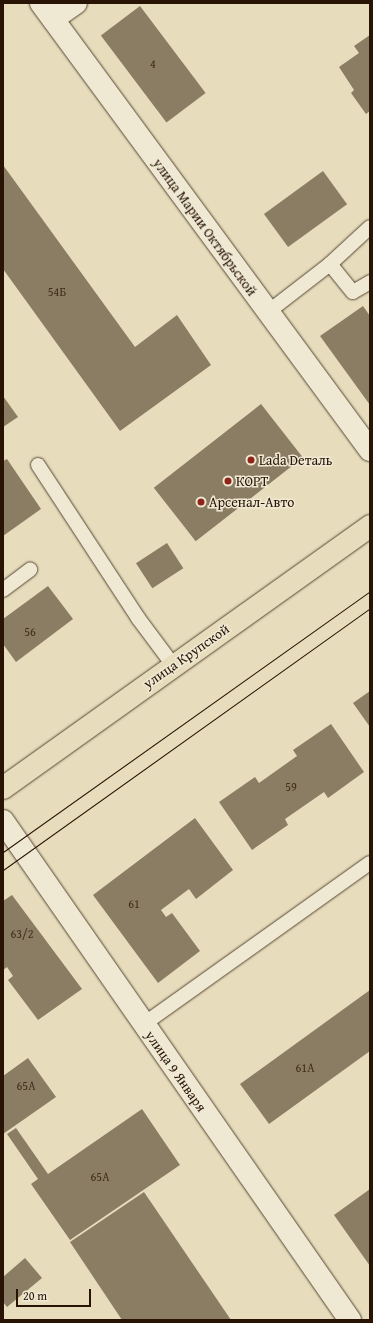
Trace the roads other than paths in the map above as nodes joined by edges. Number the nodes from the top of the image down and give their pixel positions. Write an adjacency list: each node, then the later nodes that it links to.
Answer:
1 (76, 3): 2 (street)
2 (47, 11): 6 (street, улица Марии Октябрьской)
3 (370, 227): 4 (lane)
4 (330, 264): 5 (lane); 6 (lane)
5 (370, 282)
6 (268, 312): 7 (street, улица Марии Октябрьской)
7 (370, 450)
8 (38, 465): 12 (lane)
9 (370, 526): 12 (main road, улица Крупской)
10 (30, 570): 11 (lane)
11 (3, 590)
12 (173, 665): 13 (main road, улица Крупской)
13 (3, 788)
14 (3, 821): 16 (street, улица 9 Января)
15 (370, 863): 16 (lane)
16 (144, 1024): 17 (street, улица 9 Января)
17 (350, 1320)

